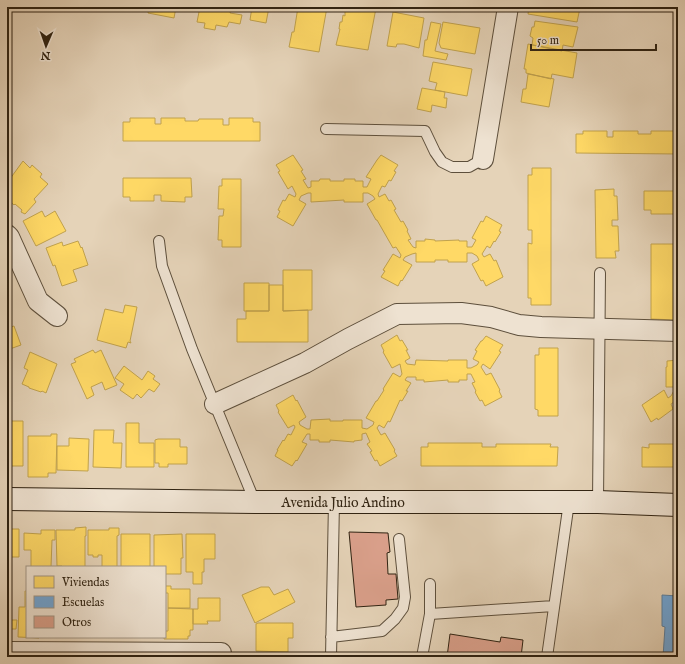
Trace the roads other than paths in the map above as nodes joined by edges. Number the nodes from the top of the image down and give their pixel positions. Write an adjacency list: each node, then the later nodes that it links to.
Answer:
1 (508, 7): 3 (street)
2 (326, 129): 3 (lane)
3 (483, 159)
4 (7, 235): 7 (street)
5 (159, 241): 10 (lane)
6 (600, 273): 8 (lane)
7 (57, 316)
8 (600, 329): 9 (street); 10 (street); 15 (lane)
9 (678, 331)
10 (215, 404): 12 (lane)
11 (7, 499): 12 (street, Avenida Julio Andino)
12 (255, 502): 13 (street, Avenida Julio Andino)
13 (334, 502): 14 (street, Avenida Julio Andino); 21 (lane)
14 (569, 502): 15 (street, Avenida Julio Andino); 19 (lane)
15 (598, 502): 16 (street, Avenida Julio Andino)
16 (678, 506)
17 (399, 539): 21 (lane)
18 (430, 584): 20 (lane)
19 (554, 606): 20 (lane); 27 (lane)
20 (430, 614): 26 (lane)
21 (331, 637): 25 (lane)
22 (222, 653): 24 (street)
23 (11, 654): 24 (street)
24 (151, 655)
25 (331, 657)
26 (422, 657)
27 (547, 657)

